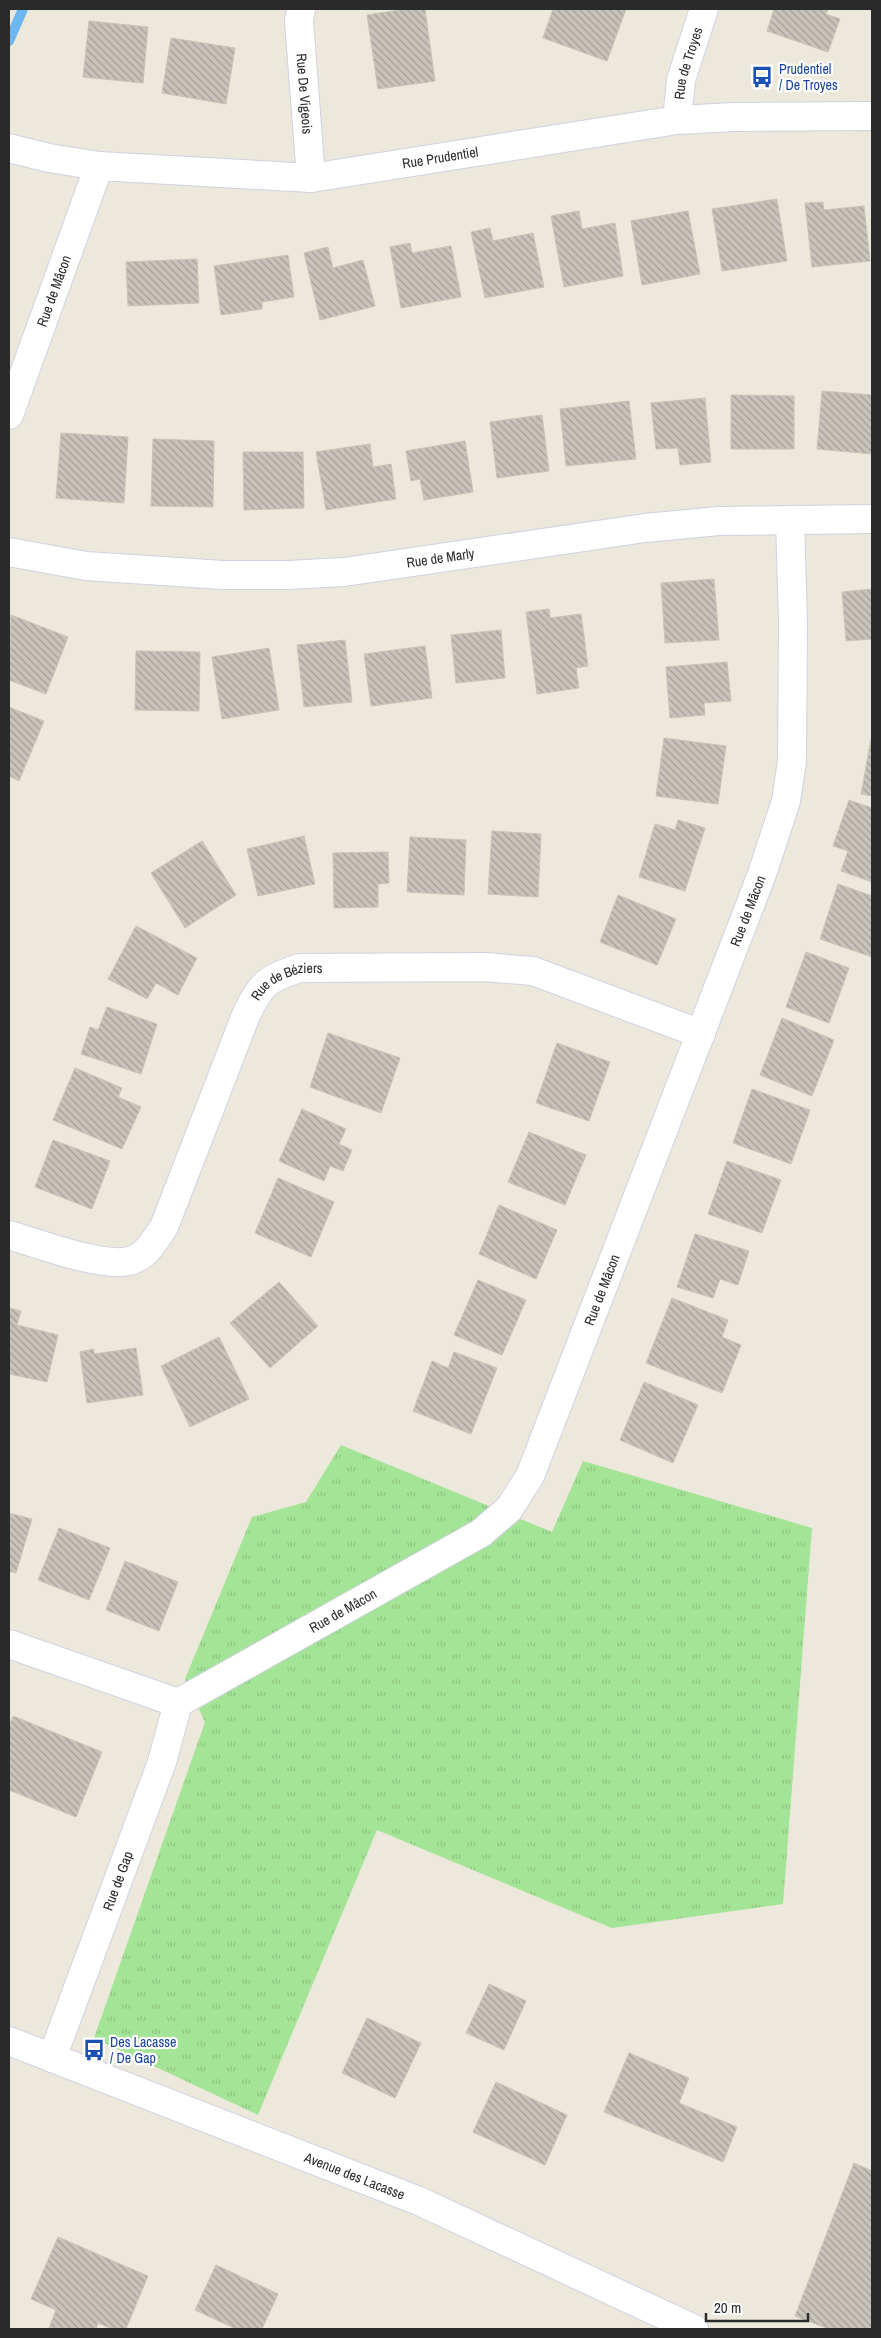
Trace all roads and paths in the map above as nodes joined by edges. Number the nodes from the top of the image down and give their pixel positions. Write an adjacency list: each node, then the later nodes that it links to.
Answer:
1 (301, 9): 7 (street, Rue De Vigeois)
2 (704, 9): 4 (street, Rue de Troyes)
3 (872, 116): 4 (street, Rue Prudentiel)
4 (677, 120): 7 (street, Rue Prudentiel)
5 (9, 148): 6 (street, Rue Prudentiel)
6 (99, 166): 7 (street, Rue Prudentiel); 8 (street, Rue de Mâcon)
7 (311, 178)
8 (9, 415)
9 (872, 519): 10 (street, Rue de Marly)
10 (790, 520): 11 (street, Rue de Marly); 12 (street, Rue de Mâcon)
11 (9, 552)
12 (701, 1034): 13 (street, Rue de Béziers); 15 (street, Rue de Mâcon)
13 (9, 1235)
14 (9, 1644): 15 (street)
15 (178, 1703): 17 (street, Rue de Gap)
16 (9, 2041): 17 (street, Avenue des Lacasse)
17 (52, 2058): 18 (street, Avenue des Lacasse)
18 (694, 2329)

